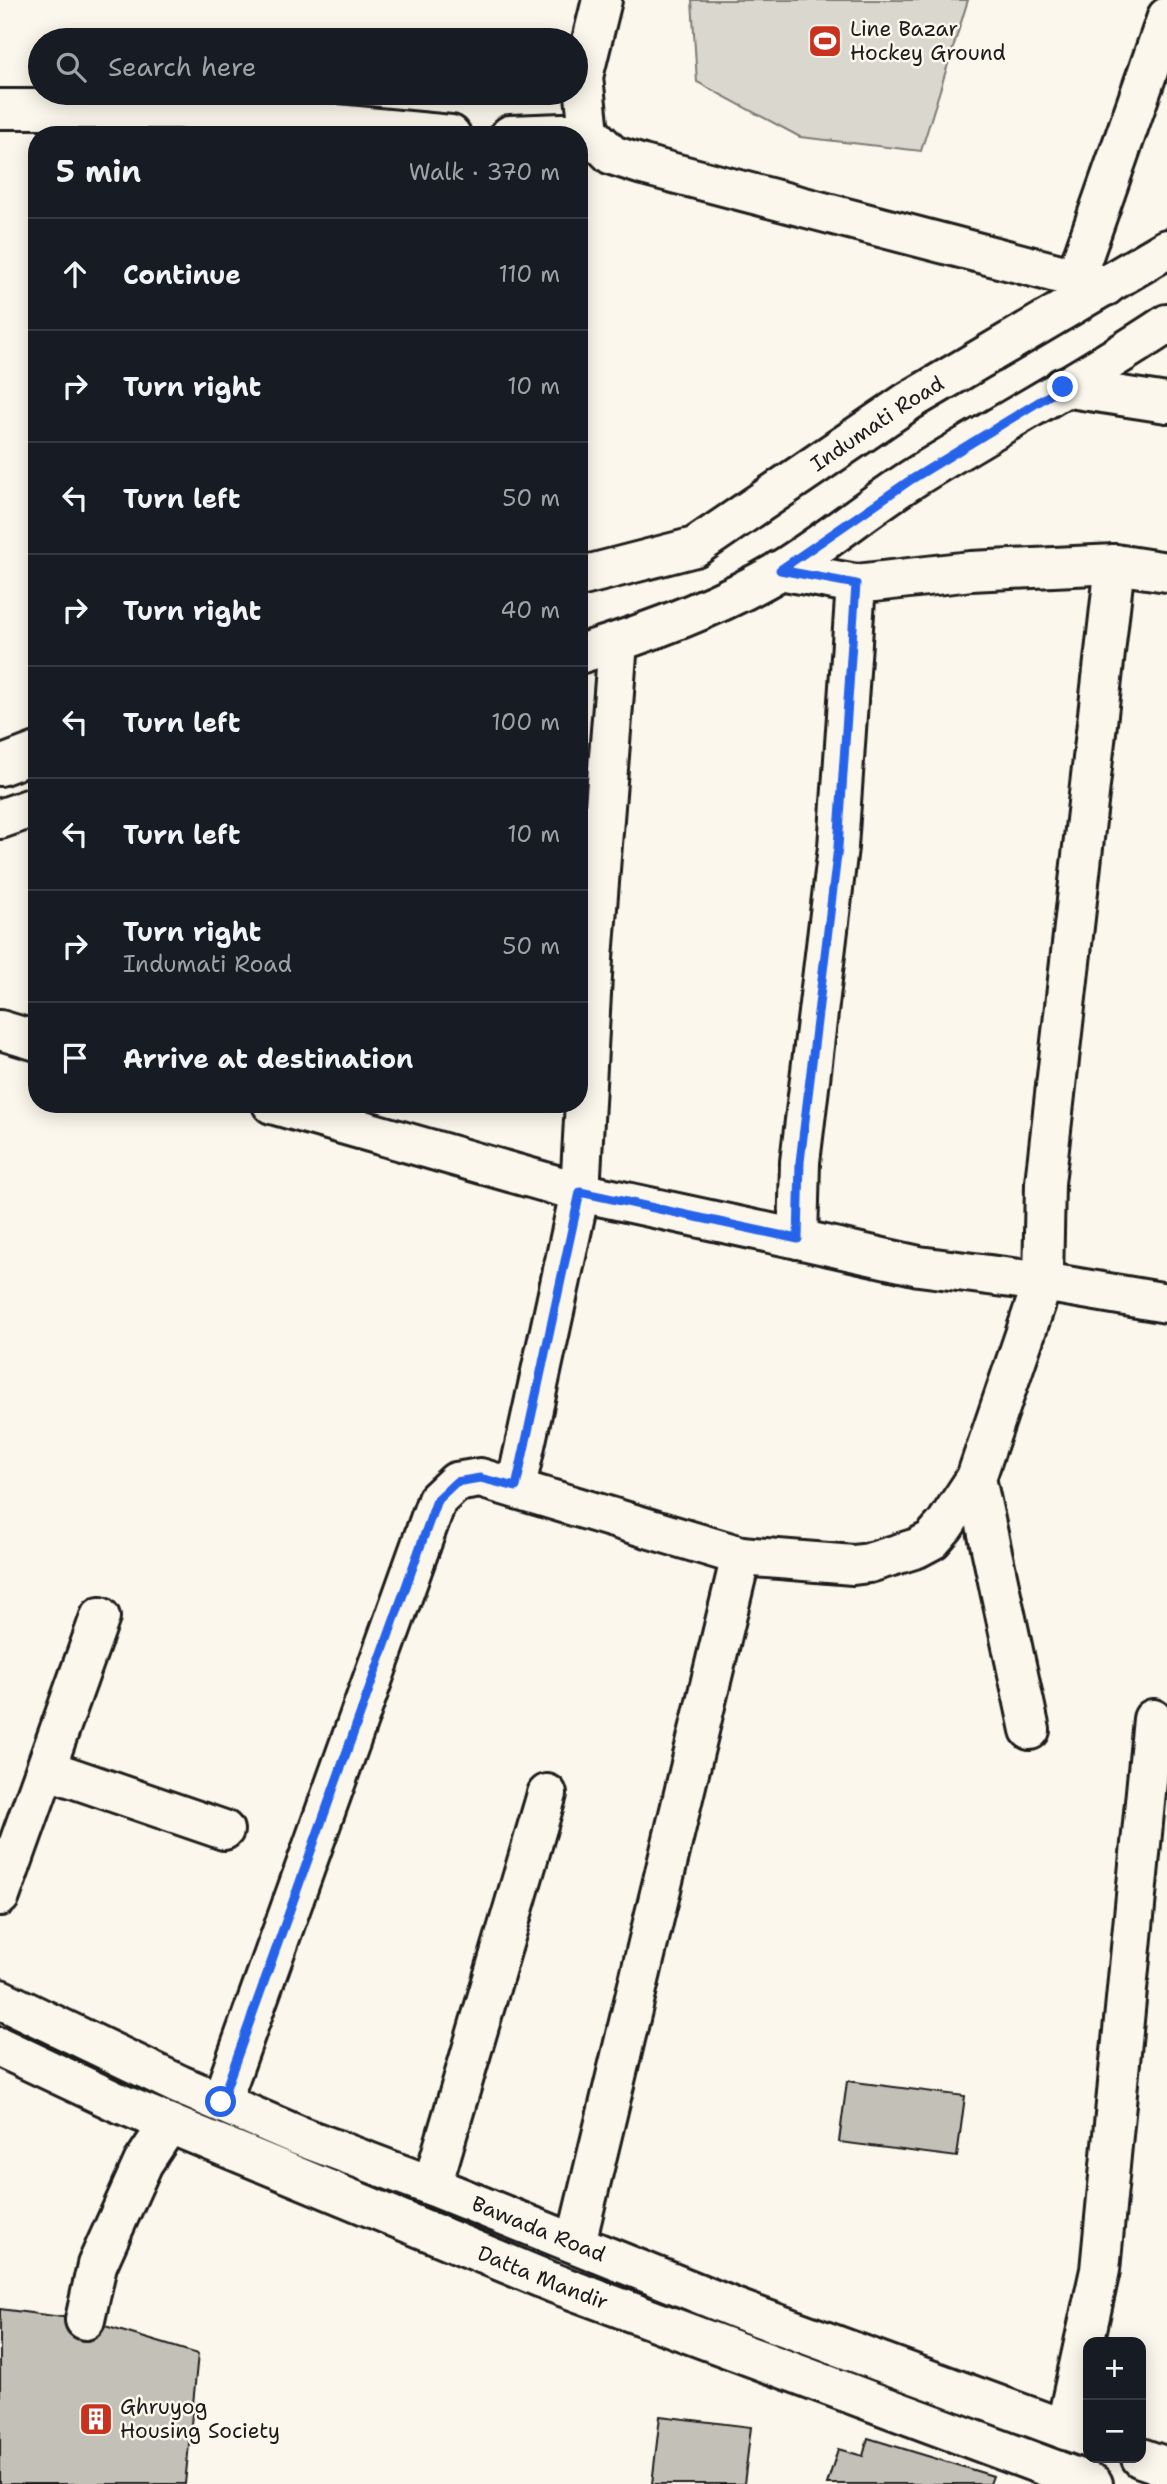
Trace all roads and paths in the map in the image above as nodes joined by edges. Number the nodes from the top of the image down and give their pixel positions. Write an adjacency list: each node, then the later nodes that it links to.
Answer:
1 (602, 0): 3 (street)
2 (1167, 17): 9 (street)
3 (588, 57)
4 (586, 105): 7 (street)
5 (0, 108): 6 (street)
6 (357, 126)
7 (589, 132): 9 (street)
8 (1167, 248): 9 (street, Indumati Road)
9 (1090, 282): 16 (street, Indumati Road)
10 (1167, 324): 11 (street)
11 (1063, 387): 12 (street); 14 (street)
12 (1167, 403)
13 (1115, 565): 15 (street); 17 (street); 31 (street)
14 (780, 570): 17 (street); 18 (street)
15 (1167, 572)
16 (588, 575)
17 (856, 584): 30 (street)
18 (618, 642): 19 (street); 26 (street)
19 (588, 651)
20 (28, 755): 21 (street)
21 (0, 766)
22 (28, 809): 23 (street)
23 (0, 819)
24 (0, 1030): 25 (street)
25 (28, 1038)
26 (588, 1048)
27 (304, 1113): 29 (street)
28 (584, 1113): 29 (street)
29 (580, 1192): 30 (street); 34 (street)
30 (798, 1239): 31 (street)
31 (1043, 1282): 32 (street); 33 (street)
32 (1167, 1303)
33 (976, 1478): 35 (street); 38 (street)
34 (516, 1487): 35 (street); 45 (street)
35 (741, 1556): 48 (street)
36 (100, 1616): 39 (street)
37 (1153, 1719): 50 (street)
38 (1030, 1730)
39 (46, 1769): 41 (street); 42 (street)
40 (547, 1794): 47 (street)
41 (224, 1830)
42 (0, 1896)
43 (0, 1999): 45 (street, Bawada Road)
44 (0, 2047): 46 (street, Datta Mandir)
45 (221, 2102): 47 (street, Bawada Road)
46 (169, 2124): 49 (street); 53 (street, Datta Mandir)
47 (432, 2186): 48 (street, Bawada Road)
48 (576, 2243): 50 (street, Bawada Road)
49 (85, 2320)
50 (1077, 2434)
51 (1146, 2460): 52 (street)
52 (1167, 2467)
53 (1093, 2484)

